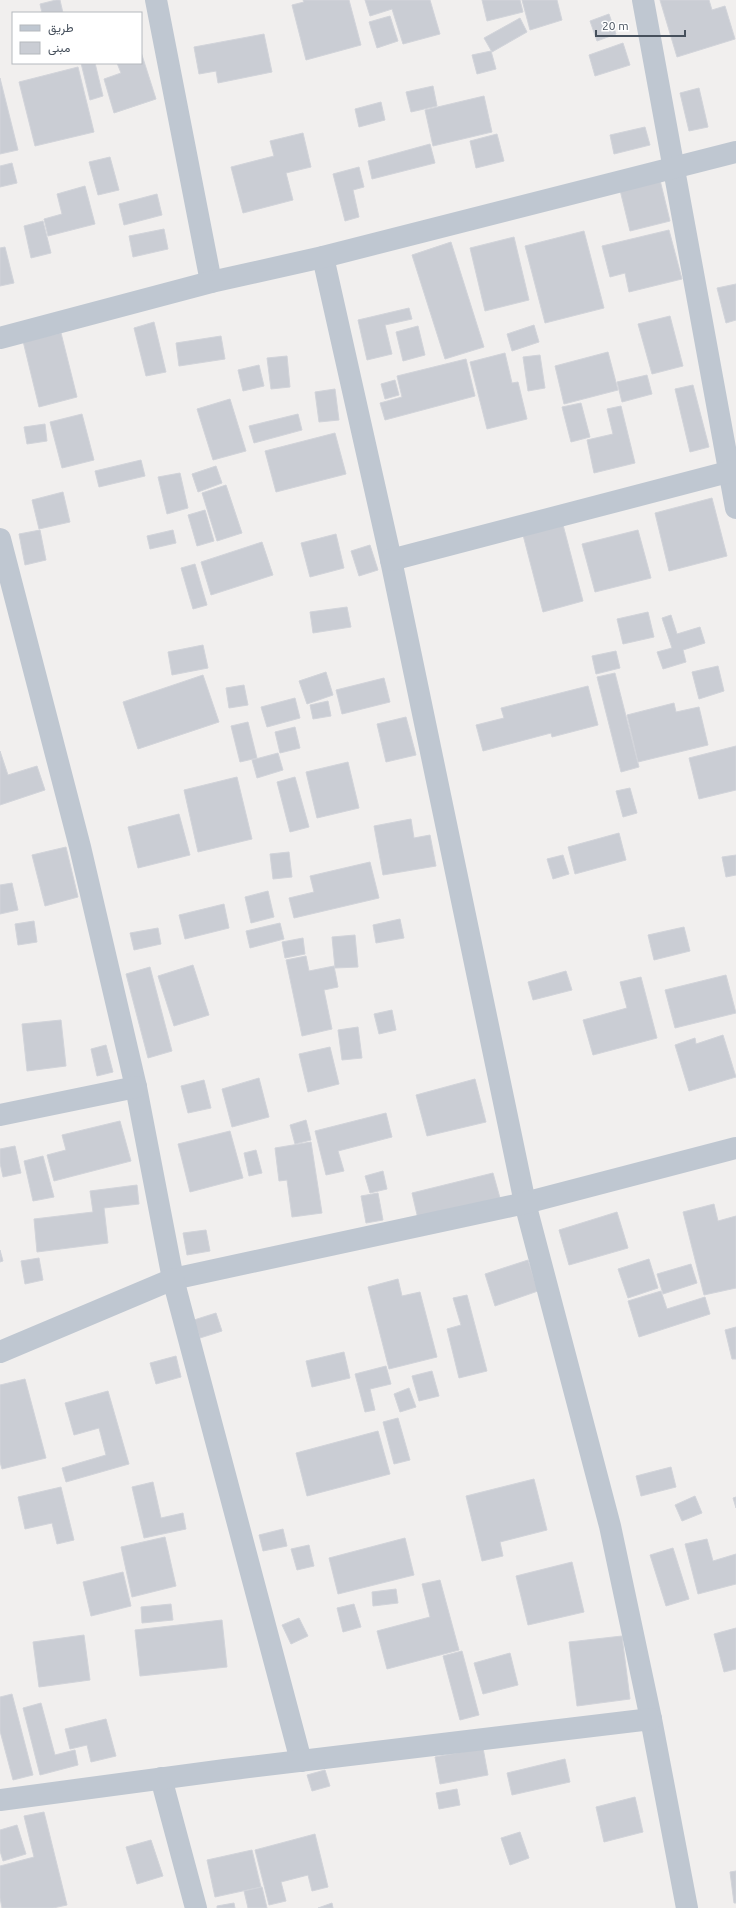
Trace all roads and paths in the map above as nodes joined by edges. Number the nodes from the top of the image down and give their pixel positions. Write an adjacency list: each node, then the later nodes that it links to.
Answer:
1 (156, 0): 6 (street)
2 (643, 0): 4 (street)
3 (736, 152): 4 (street)
4 (674, 168): 5 (street); 8 (street)
5 (323, 257): 6 (street); 11 (street)
6 (212, 282): 7 (street)
7 (0, 338)
8 (733, 471): 9 (street); 11 (street)
9 (736, 508)
10 (0, 539): 12 (street)
11 (391, 560): 15 (street)
12 (136, 1088): 13 (street); 16 (street)
13 (0, 1115)
14 (736, 1148): 15 (street)
15 (525, 1203): 16 (street); 18 (street)
16 (173, 1279): 17 (street); 19 (street)
17 (0, 1352)
18 (651, 1719): 19 (street); 23 (street)
19 (301, 1761): 20 (street)
20 (161, 1778): 21 (street); 22 (street)
21 (0, 1800)
22 (196, 1908)
23 (687, 1908)

